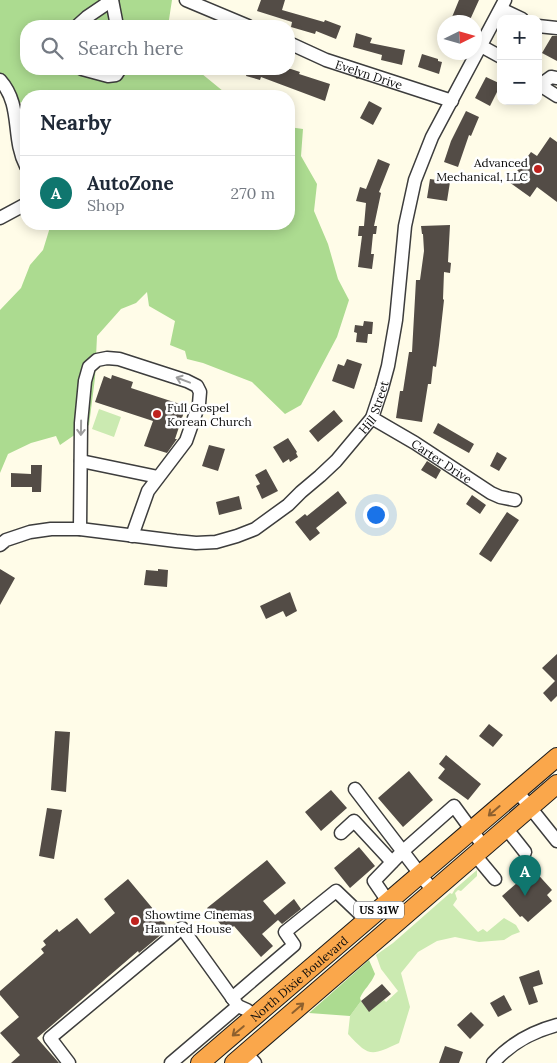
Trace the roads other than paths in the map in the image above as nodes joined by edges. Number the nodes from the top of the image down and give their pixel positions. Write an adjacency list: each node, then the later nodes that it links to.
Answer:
1 (112, 0): 5 (street); 6 (street)
2 (186, 0): 7 (street)
3 (504, 2): 4 (street); 10 (street, Hill Street)
4 (517, 15)
5 (84, 20)
6 (117, 20)
7 (234, 20)
8 (542, 26): 9 (street)
9 (557, 28)
10 (482, 44)
11 (295, 46): 20 (street, Evelyn Drive)
12 (482, 47): 13 (street)
13 (497, 55)
14 (474, 60): 20 (street, Hill Street)
15 (557, 78): 17 (street)
16 (0, 80): 21 (street)
17 (542, 82)
18 (542, 86): 19 (street)
19 (557, 96)
20 (452, 101): 24 (street, Hill Street)
21 (20, 154)
22 (20, 207): 23 (street)
23 (0, 218)
24 (372, 418): 27 (street, Carter Drive); 29 (street, Hill Street)
25 (81, 461): 26 (street); 26 (street, one-way to 25); 28 (street)
26 (158, 477): 29 (street)
27 (515, 500)
28 (80, 529): 29 (street, Hill Street); 30 (street, Hill Street)
29 (132, 536)
30 (2, 538)
31 (557, 757): 34 (highway, North Dixie Boulevard / US 31W)
32 (557, 784): 35 (highway, North Dixie Boulevard / US 31W)
33 (355, 789): 40 (street)
34 (517, 792): 35 (street); 37 (highway, North Dixie Boulevard / US 31W, one-way to 37)
35 (530, 807): 36 (highway, North Dixie Boulevard / US 31W); 39 (street)
36 (506, 828): 41 (highway, North Dixie Boulevard / US 31W); 42 (street)
37 (472, 830): 40 (street); 41 (street); 44 (highway, North Dixie Boulevard / US 31W)
38 (341, 833): 43 (street)
39 (557, 841)
40 (403, 851): 43 (street); 44 (street)
41 (480, 851): 45 (street); 46 (highway, North Dixie Boulevard / US 31W)
42 (526, 852)
43 (392, 862): 47 (street)
44 (420, 875): 46 (street); 47 (highway, North Dixie Boulevard / US 31W)
45 (495, 879)
46 (433, 891): 48 (highway, North Dixie Boulevard / US 31W)
47 (388, 902): 48 (street); 49 (highway, North Dixie Boulevard / US 31W)
48 (400, 920): 53 (highway, North Dixie Boulevard / US 31W, one-way to 48)
49 (365, 921): 50 (street); 51 (highway, North Dixie Boulevard / US 31W)
50 (234, 1002): 51 (street); 54 (street); 55 (street)
51 (254, 1018): 56 (highway, North Dixie Boulevard / US 31W, one-way to 56)
52 (557, 1025): 57 (street)
53 (245, 1060)
54 (68, 1063)
55 (171, 1063)
56 (200, 1063)
57 (493, 1063)

